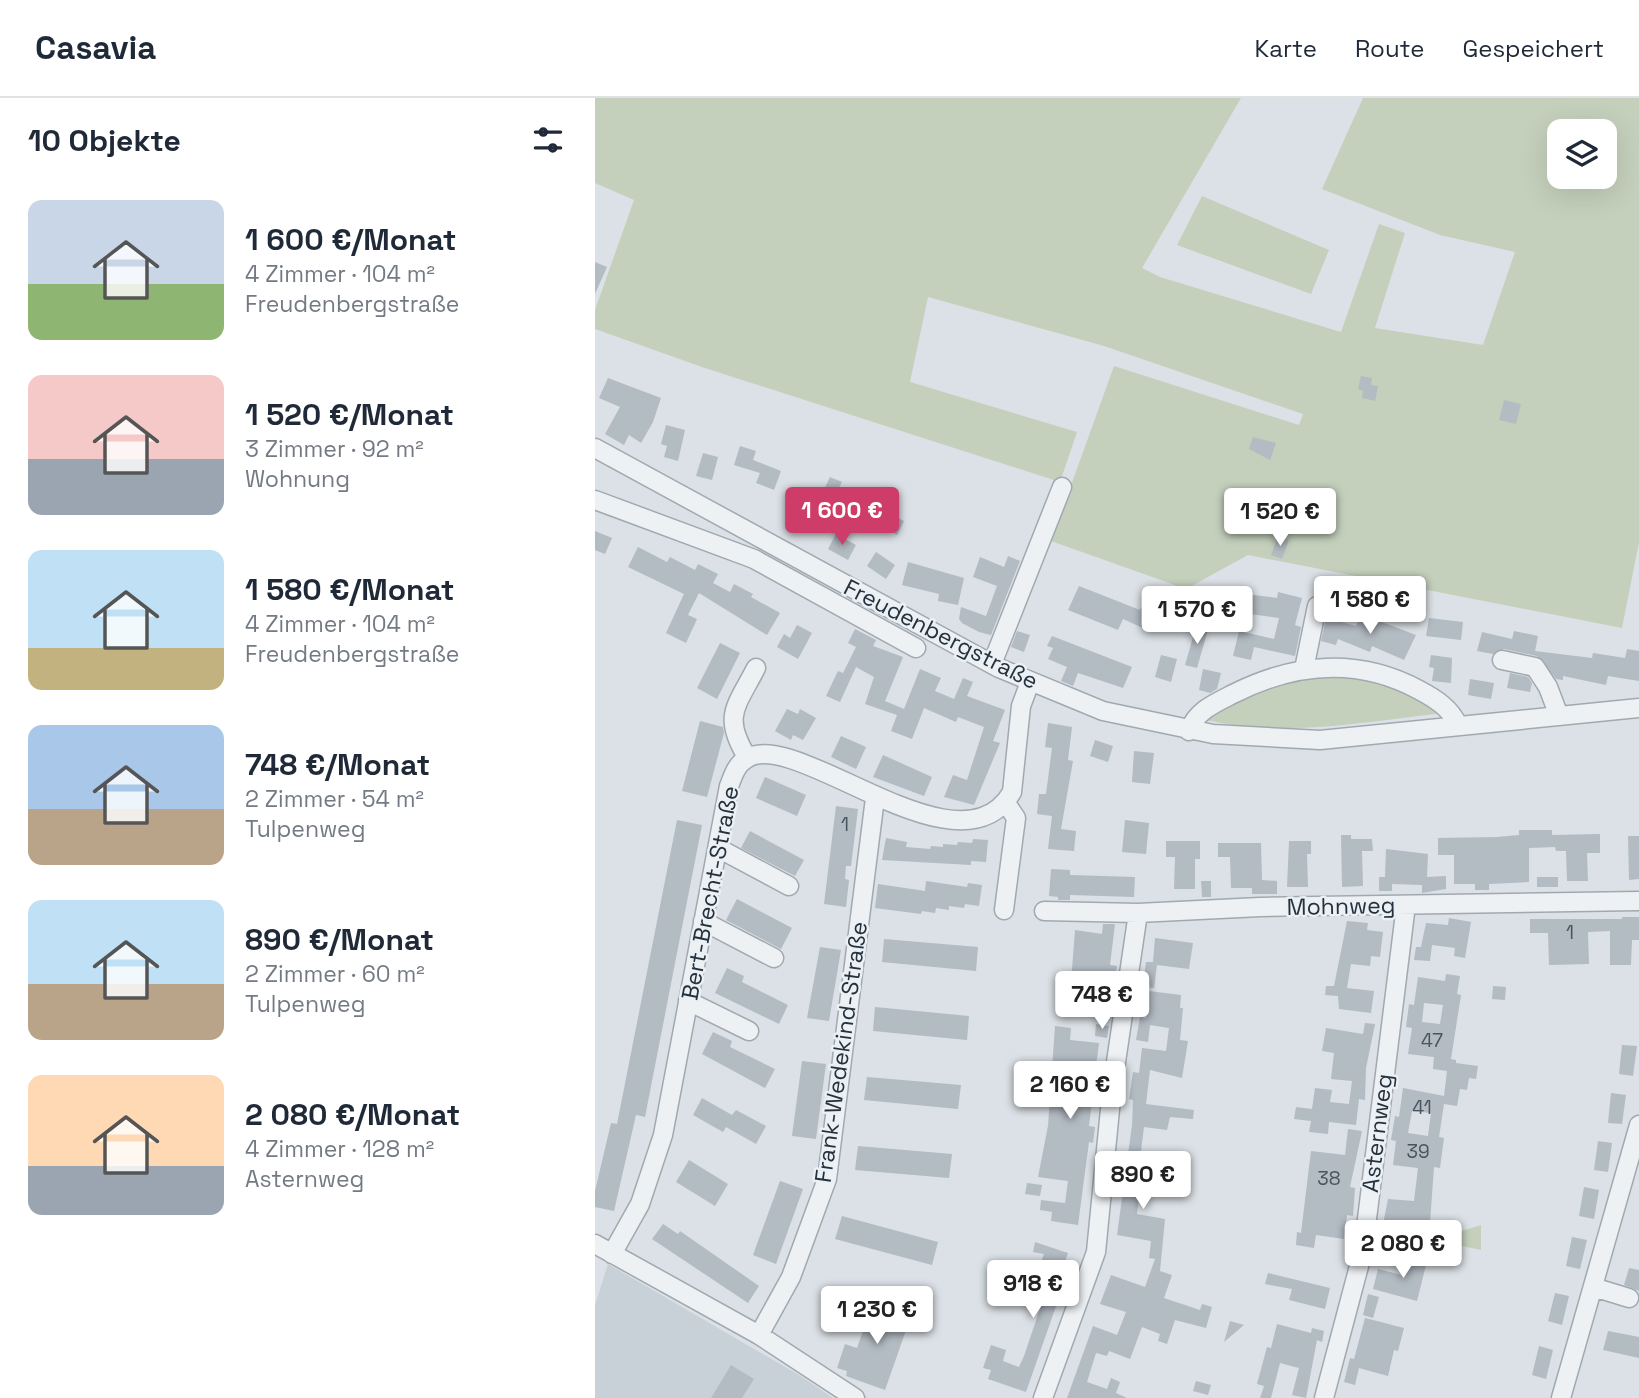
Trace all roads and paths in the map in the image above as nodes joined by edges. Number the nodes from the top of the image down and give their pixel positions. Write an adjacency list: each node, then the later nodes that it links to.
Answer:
1 (595, 448): 7 (street, Freudenbergstraße)
2 (1062, 487): 7 (street)
3 (595, 500): 5 (street, Freudenbergstraße)
4 (1317, 606): 9 (street)
5 (916, 648)
6 (1502, 660): 12 (street)
7 (992, 664): 10 (street, Freudenbergstraße)
8 (756, 668): 15 (street)
9 (1304, 669): 13 (street); 14 (street)
10 (1030, 682): 14 (street, Freudenbergstraße); 17 (street)
11 (1639, 708): 12 (street, Freudenbergstraße)
12 (1559, 716): 13 (street, Freudenbergstraße)
13 (1458, 725): 14 (street, Freudenbergstraße)
14 (1189, 730)
15 (747, 757): 16 (street, Bert-Brecht-Straße); 18 (street, Bert-Brecht-Straße)
16 (875, 798): 17 (street, Bert-Brecht-Straße); 34 (street, Frank-Wedekind-Straße)
17 (1006, 803): 22 (street)
18 (717, 848): 19 (street); 25 (street, Bert-Brecht-Straße)
19 (789, 886)
20 (1639, 901): 21 (street, Mohnweg)
21 (1406, 905): 24 (street, Mohnweg); 37 (street, Asternweg)
22 (1004, 910)
23 (1044, 911): 24 (street, Mohnweg)
24 (1138, 912): 36 (street)
25 (703, 921): 26 (street); 27 (street, Bert-Brecht-Straße)
26 (774, 958)
27 (688, 1001): 28 (street); 31 (street, Bert-Brecht-Straße)
28 (749, 1031)
29 (1639, 1125): 32 (street)
30 (595, 1244): 31 (street)
31 (612, 1254): 34 (street)
32 (1593, 1287): 33 (street); 38 (street)
33 (1629, 1298)
34 (759, 1335): 35 (street)
35 (855, 1398)
36 (1043, 1398)
37 (1324, 1398)
38 (1561, 1398)

